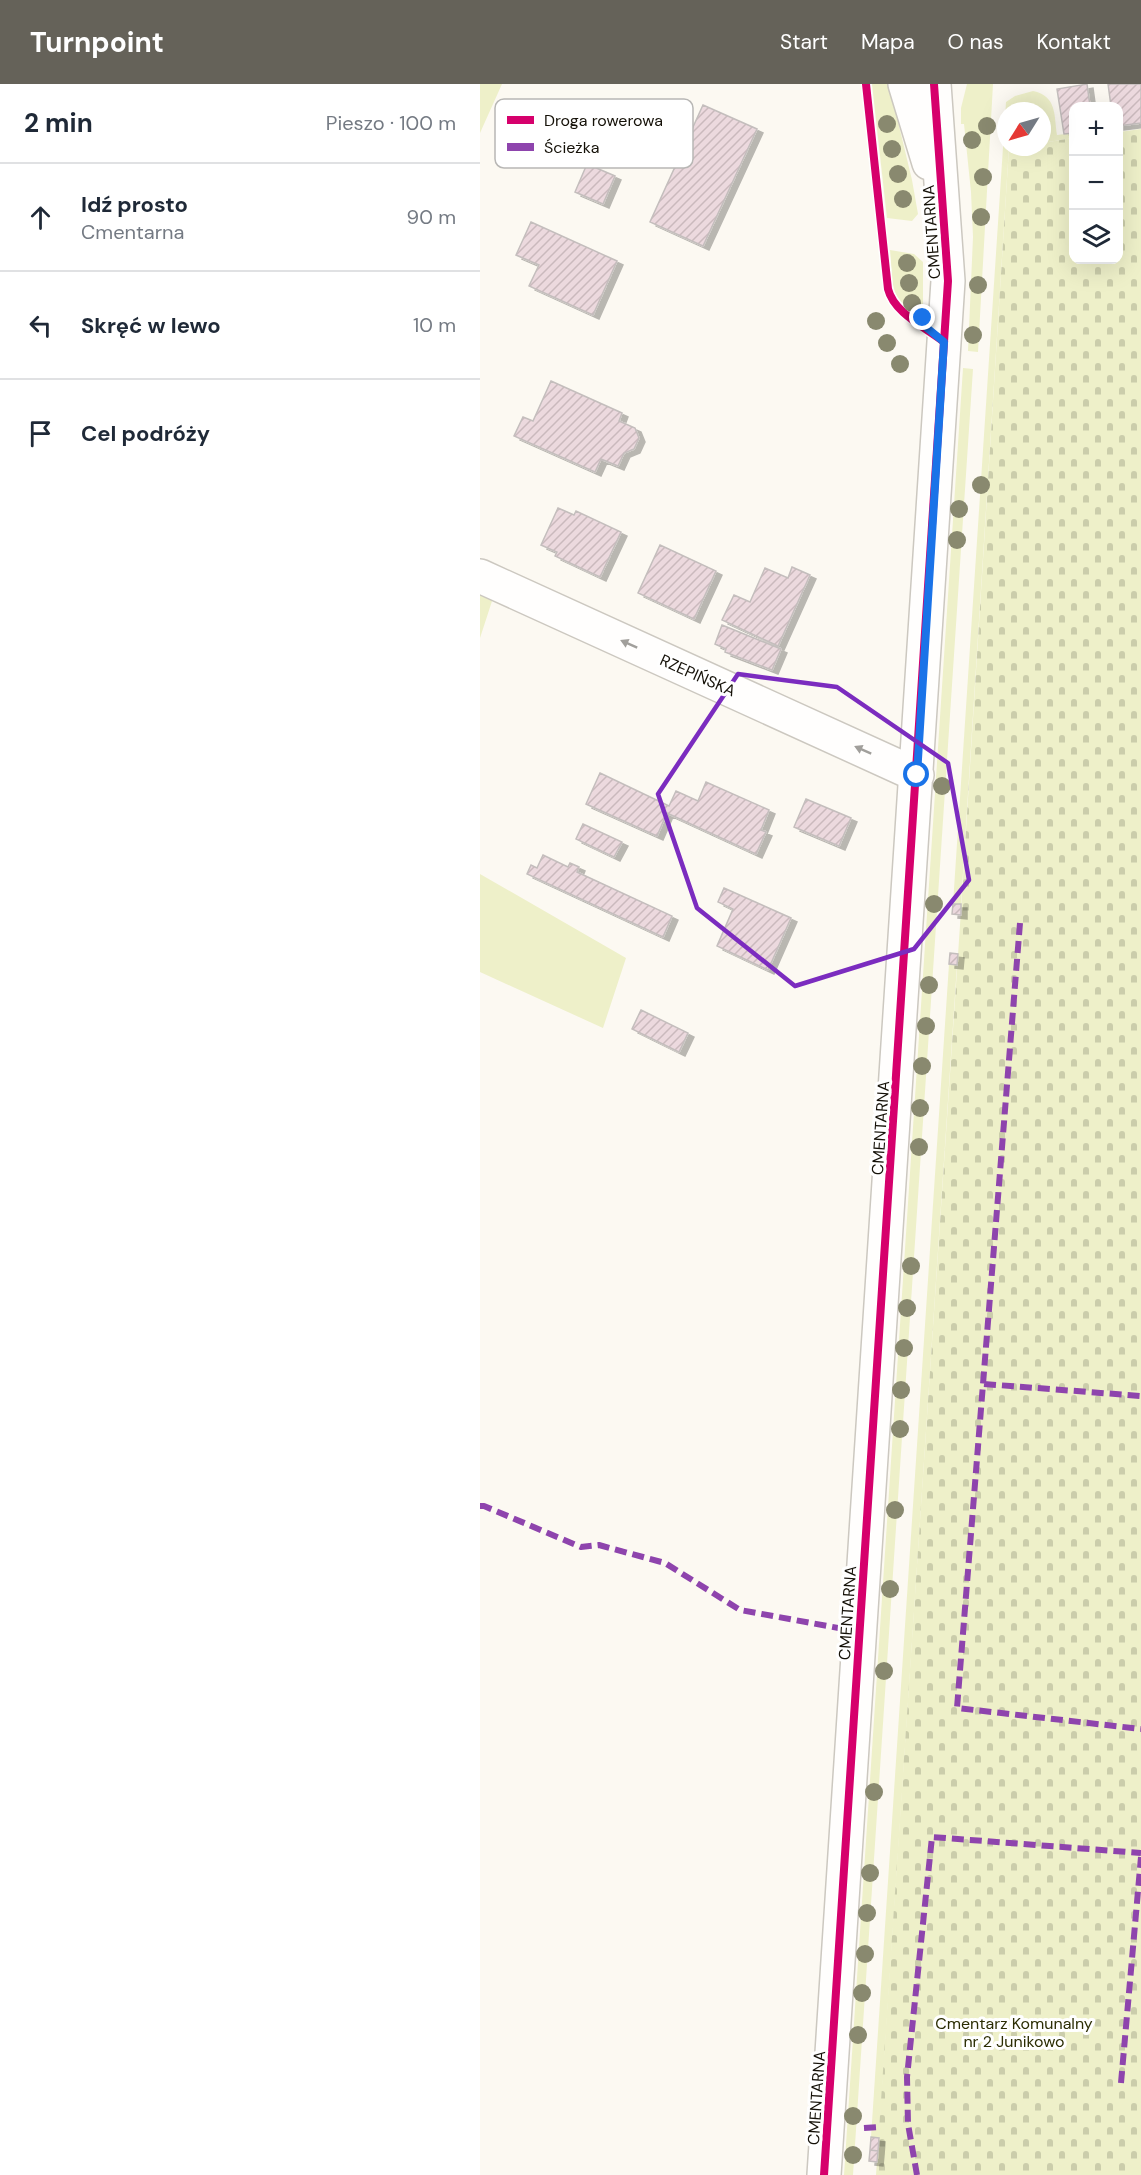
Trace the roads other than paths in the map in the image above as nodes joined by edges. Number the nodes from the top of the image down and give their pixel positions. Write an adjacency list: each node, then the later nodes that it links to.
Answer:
1 (905, 84): 3 (street, CMENTARNA)
2 (934, 84): 3 (street, CMENTARNA)
3 (941, 202): 5 (street, CMENTARNA)
4 (480, 576): 5 (street, RZEPIŃSKA, one-way to 4)
5 (917, 775): 6 (street, CMENTARNA)
6 (824, 2175)

